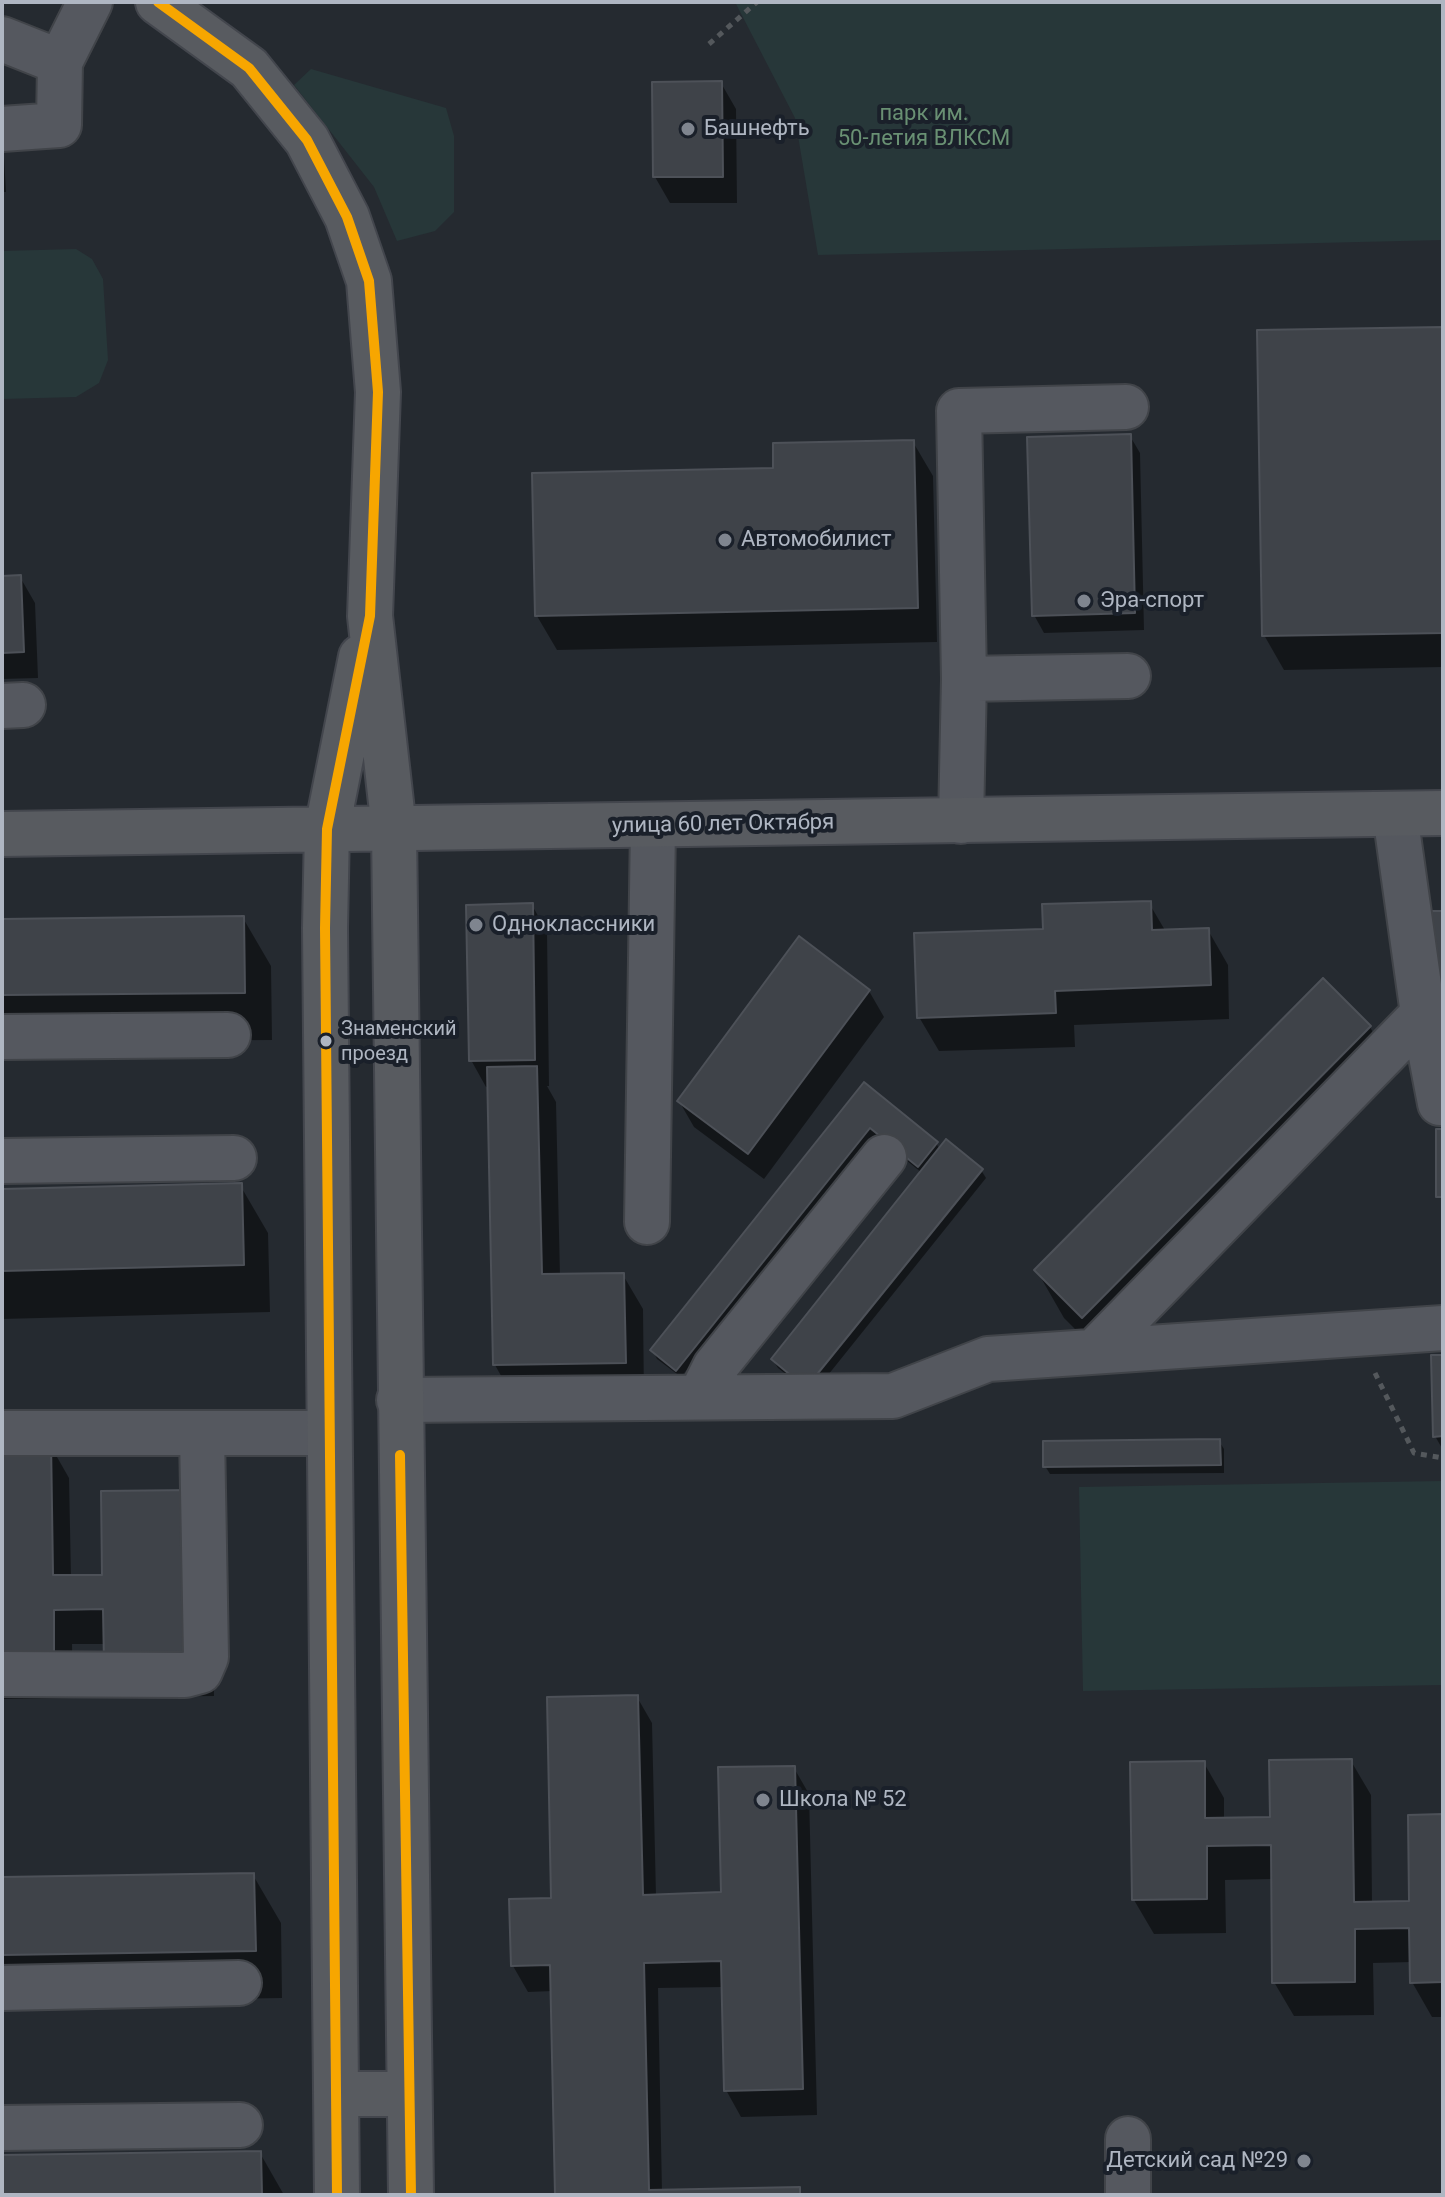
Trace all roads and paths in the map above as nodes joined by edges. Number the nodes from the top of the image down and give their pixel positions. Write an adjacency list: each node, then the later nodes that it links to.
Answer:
1 (90, 2): 6 (lane)
2 (158, 2): 9 (main road)
3 (757, 2): 5 (path)
4 (2, 39): 6 (lane)
5 (709, 44)
6 (60, 62): 7 (lane)
7 (2, 129)
8 (1126, 407): 11 (lane)
9 (370, 616): 16 (main road); 17 (main road)
10 (1128, 676): 11 (lane)
11 (964, 679): 14 (lane)
12 (1443, 813): 13 (main road, улица 60 лет Октября)
13 (1395, 814): 14 (main road, улица 60 лет Октября); 19 (lane)
14 (961, 821): 15 (main road, улица 60 лет Октября)
15 (653, 826): 17 (main road, улица 60 лет Октября); 26 (lane)
16 (327, 829): 17 (main road, улица 60 лет Октября); 18 (main road, улица 60 лет Октября); 33 (main road)
17 (394, 829): 31 (main road)
18 (2, 834)
19 (1433, 1014): 22 (lane); 29 (lane)
20 (228, 1035): 21 (lane)
21 (2, 1037)
22 (1443, 1103)
23 (884, 1157): 30 (lane)
24 (234, 1158): 25 (lane)
25 (2, 1161)
26 (647, 1222)
27 (1443, 1328): 28 (lane)
28 (1355, 1332): 29 (lane); 35 (path)
29 (1096, 1350): 30 (lane)
30 (700, 1397): 31 (lane)
31 (399, 1400): 40 (main road)
32 (2, 1433): 34 (lane)
33 (329, 1433): 34 (lane); 39 (main road)
34 (202, 1434): 36 (lane)
35 (1443, 1458)
36 (2, 1674)
37 (239, 1983): 38 (lane)
38 (2, 1988)
39 (336, 2094): 40 (main road); 44 (main road)
40 (409, 2094): 45 (main road)
41 (240, 2125): 42 (lane)
42 (2, 2128)
43 (1128, 2139): 46 (lane)
44 (337, 2195)
45 (411, 2195)
46 (1128, 2195)

